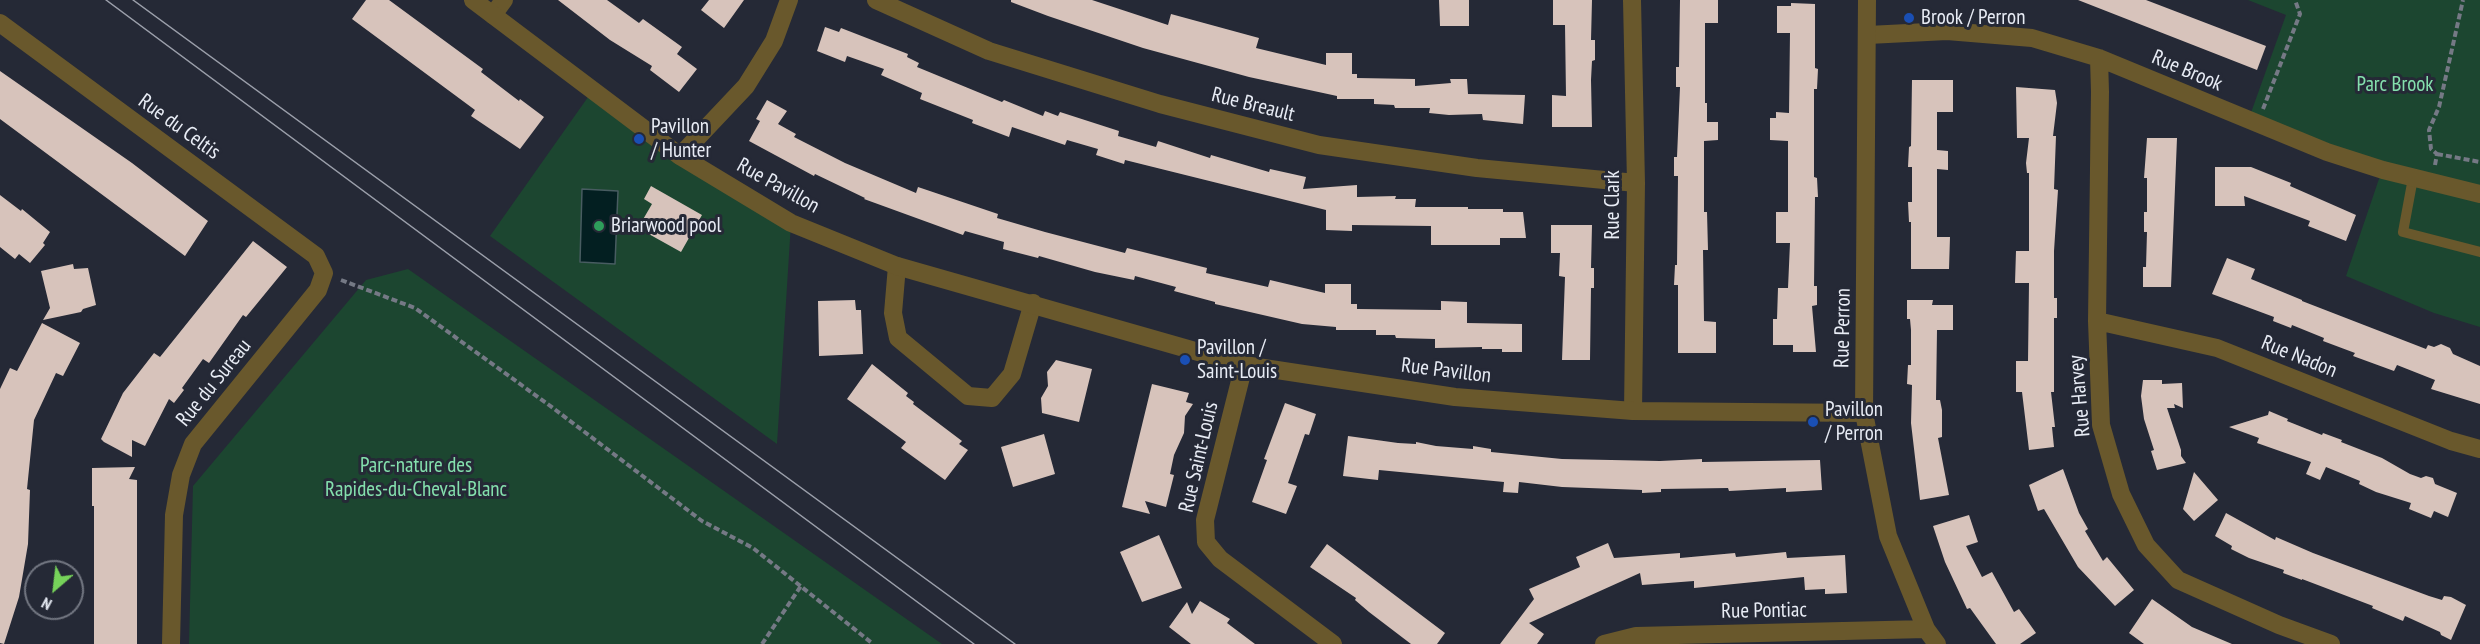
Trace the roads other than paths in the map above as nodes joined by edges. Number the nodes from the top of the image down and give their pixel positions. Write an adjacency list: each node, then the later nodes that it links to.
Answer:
1 (473, 0): 7 (street, Rue Pavillon)
2 (504, 0): 7 (street)
3 (789, 0): 11 (street)
4 (876, 0): 13 (street, Rue Breault)
5 (1632, 0): 13 (street, Rue Clark)
6 (1868, 0): 9 (street, Rue Perron)
7 (493, 15): 11 (street, Rue Pavillon)
8 (0, 23): 17 (street, Rue du Celtis)
9 (1868, 35): 10 (street, Rue Brook); 22 (street, Rue Perron)
10 (2099, 58): 12 (street, Rue Brook); 19 (street, Rue Harvey)
11 (680, 156): 16 (street, Rue Pavillon)
12 (2413, 178): 14 (street, Rue Brook); 15 (lane)
13 (1636, 183): 21 (street, Rue Clark)
14 (2480, 194)
15 (2480, 252)
16 (897, 266): 18 (street, Rue Pavillon); 18 (street)
17 (324, 273): 25 (street, Rue du Sureau)
18 (1033, 303): 20 (street, Rue Pavillon)
19 (2097, 321): 23 (street, Rue Nadon); 28 (street, Rue Harvey)
20 (1244, 365): 21 (street, Rue Pavillon); 26 (street, Rue Saint-Louis)
21 (1633, 411): 22 (street, Rue Pavillon)
22 (1864, 413): 24 (street, Rue Perron)
23 (2480, 450)
24 (1932, 637): 27 (street, Rue Pontiac)
25 (171, 644)
26 (1333, 644)
27 (1604, 644)
28 (2331, 644)

